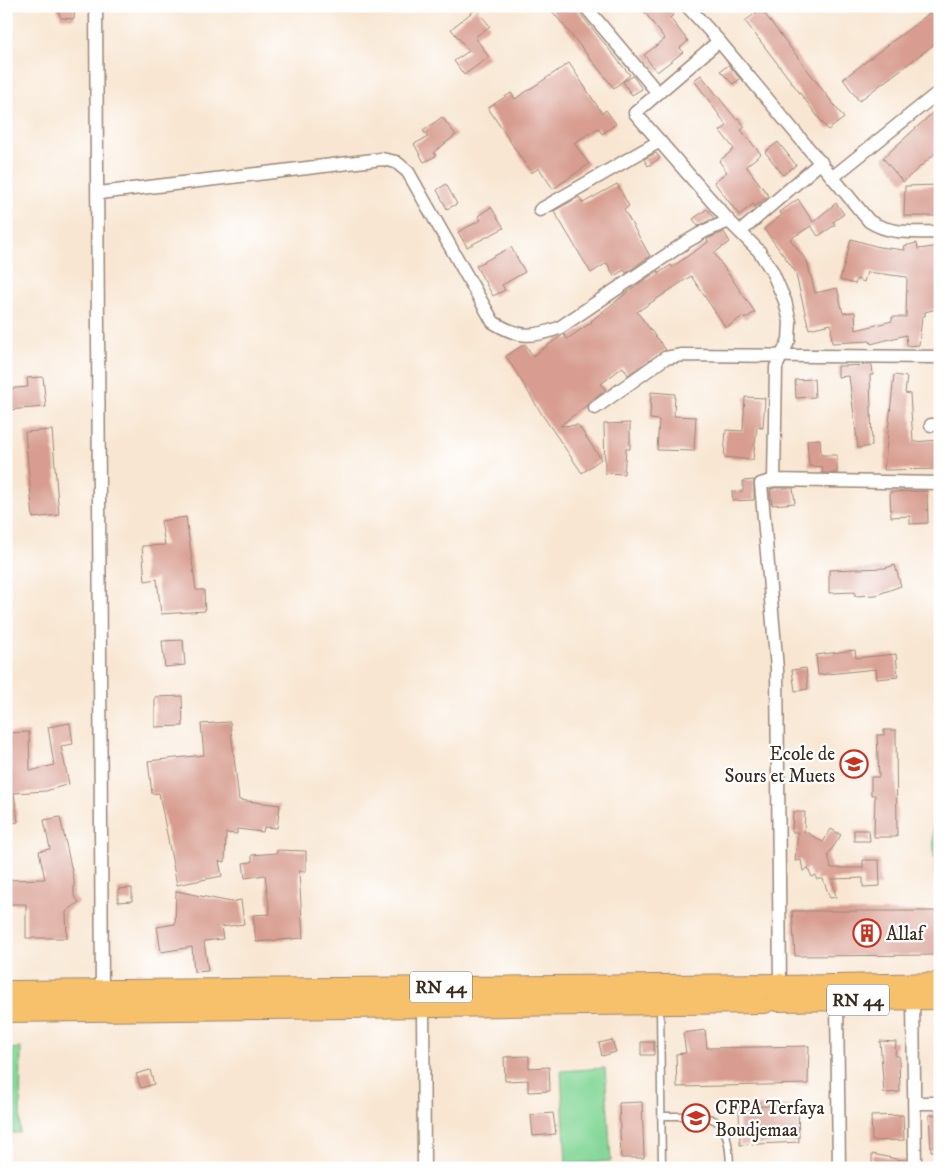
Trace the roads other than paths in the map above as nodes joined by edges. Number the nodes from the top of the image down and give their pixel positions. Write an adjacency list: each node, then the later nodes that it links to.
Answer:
1 (96, 6): 10 (street)
2 (585, 6): 6 (street)
3 (687, 6): 4 (street)
4 (719, 40): 6 (street); 8 (street)
5 (940, 91): 9 (street)
6 (658, 93): 7 (street)
7 (660, 141): 11 (street); 12 (street)
8 (821, 162): 9 (street); 13 (street)
9 (833, 177): 14 (street)
10 (99, 193): 12 (street); 21 (street)
11 (540, 210)
12 (729, 222): 13 (street)
13 (740, 232): 15 (street)
14 (940, 232)
15 (782, 356): 16 (street); 17 (street); 18 (street)
16 (940, 356)
17 (595, 408)
18 (774, 480): 19 (street); 23 (street)
19 (940, 483)
20 (940, 983): 23 (main road, RN 44)
21 (102, 992): 22 (highway, RN 44); 23 (highway, RN 44)
22 (6, 993)
23 (778, 993): 26 (main road, RN 44); 27 (highway, RN 44)
24 (913, 999): 25 (main road, RN 44); 26 (main road, RN 44); 30 (street)
25 (940, 999)
26 (838, 1001): 36 (street)
27 (660, 1004): 28 (highway, RN 44); 32 (lane)
28 (423, 1005): 29 (highway, RN 44); 33 (street)
29 (6, 1010)
30 (914, 1103): 31 (street); 37 (street)
31 (940, 1103)
32 (662, 1116): 34 (lane); 35 (lane)
33 (424, 1168)
34 (662, 1168)
35 (730, 1168)
36 (839, 1168)
37 (915, 1168)

